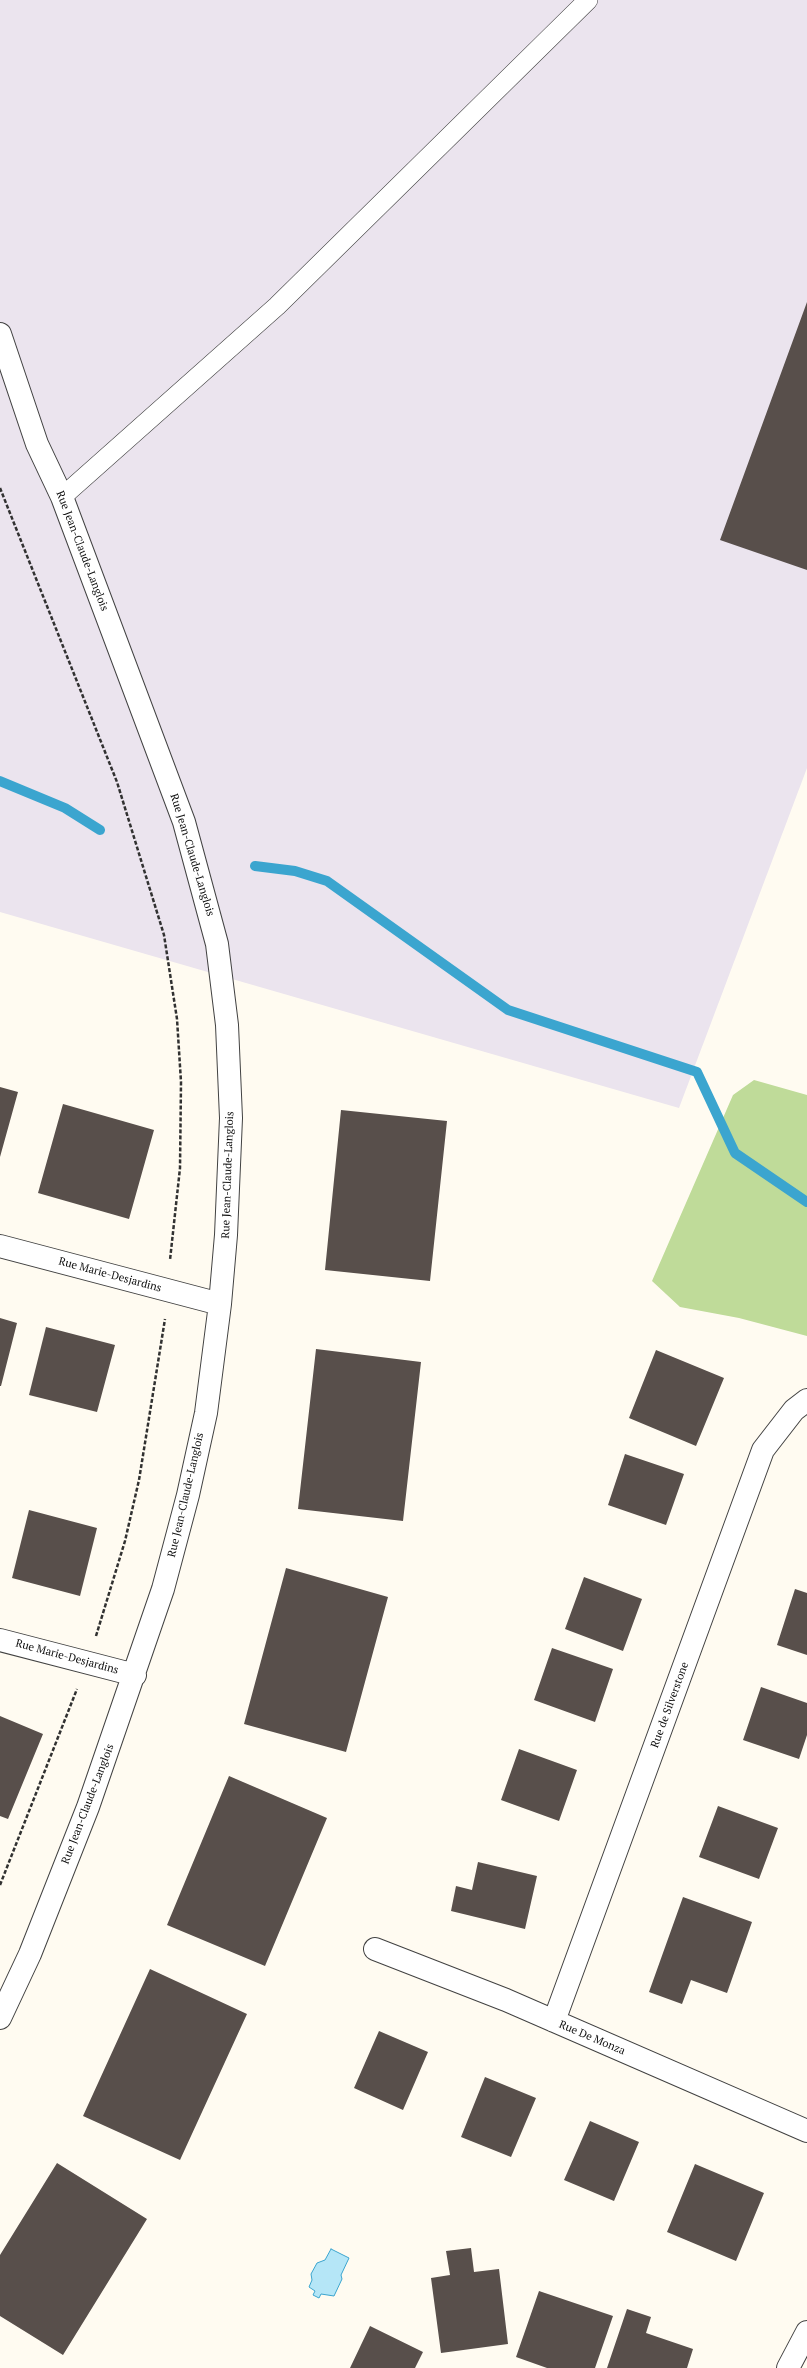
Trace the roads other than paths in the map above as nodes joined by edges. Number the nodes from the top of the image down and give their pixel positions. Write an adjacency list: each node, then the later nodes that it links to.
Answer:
1 (588, 0): 3 (lane)
2 (0, 334): 3 (street, Rue Jean-Claude-Langlois)
3 (62, 497): 5 (street, Rue Jean-Claude-Langlois)
4 (0, 1246): 5 (street, Rue Marie-Desjardins)
5 (220, 1304): 8 (street, Rue Jean-Claude-Langlois)
6 (807, 1400): 11 (street, Rue de Silverstone)
7 (0, 1640): 8 (street, Rue Marie-Desjardins)
8 (135, 1675): 10 (street, Rue Jean-Claude-Langlois)
9 (375, 1948): 11 (street, Rue De Monza)
10 (0, 2018)
11 (554, 2021): 12 (street, Rue De Monza)
12 (807, 2131)
13 (807, 2332): 14 (street)
14 (788, 2368)

